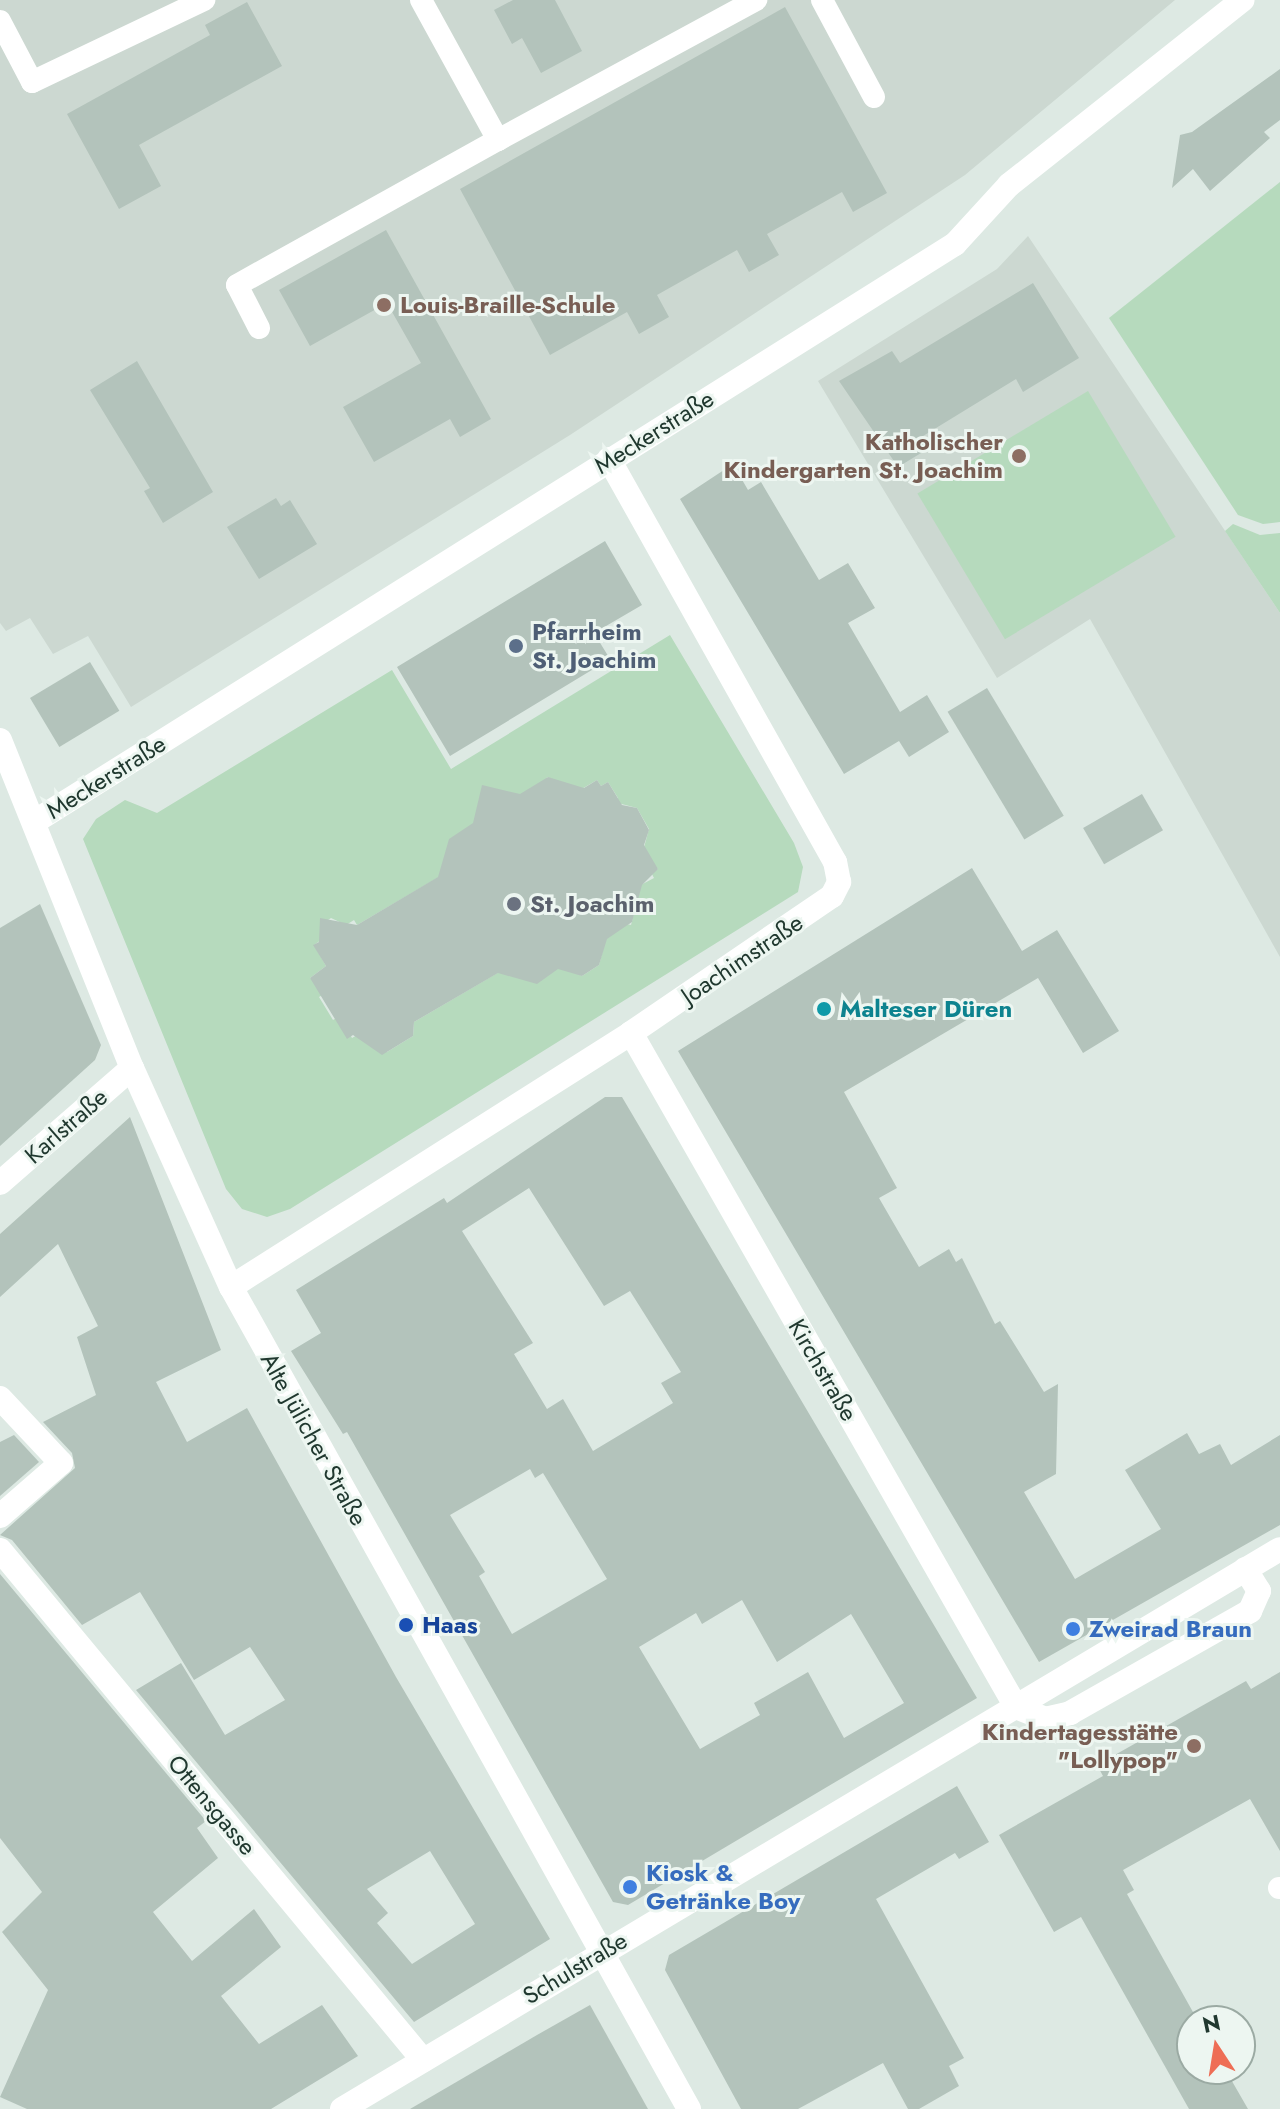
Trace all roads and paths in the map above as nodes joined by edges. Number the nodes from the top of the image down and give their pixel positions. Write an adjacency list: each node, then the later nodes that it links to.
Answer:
1 (204, 0): 6 (lane)
2 (421, 0): 8 (lane)
3 (756, 0): 8 (lane)
4 (822, 0): 7 (lane)
5 (1242, 0): 10 (street, Meckerstraße)
6 (0, 21)
7 (874, 97)
8 (498, 140): 9 (lane)
9 (259, 328)
10 (609, 459): 12 (street, Meckerstraße); 13 (street, Joachimstraße)
11 (0, 740): 12 (street, Alte Jülicher Straße)
12 (34, 822): 14 (street, Alte Jülicher Straße)
13 (631, 1033): 16 (street, Joachimstraße); 22 (street, Kirchstraße)
14 (132, 1068): 15 (street, Karlstraße); 16 (street, Alte Jülicher Straße)
15 (0, 1183)
16 (231, 1287): 23 (street, Alte Jülicher Straße)
17 (0, 1398): 18 (street)
18 (0, 1516)
19 (1280, 1549): 21 (street, Schulstraße)
20 (0, 1550): 24 (street, Ottensgasse)
21 (1245, 1569): 22 (street, Schulstraße); 22 (street)
22 (1016, 1707): 23 (street, Schulstraße)
23 (598, 1953): 24 (street, Schulstraße); 26 (street, Alte Jülicher Straße)
24 (423, 2060): 25 (street, Schulstraße)
25 (342, 2109)
26 (689, 2109)

